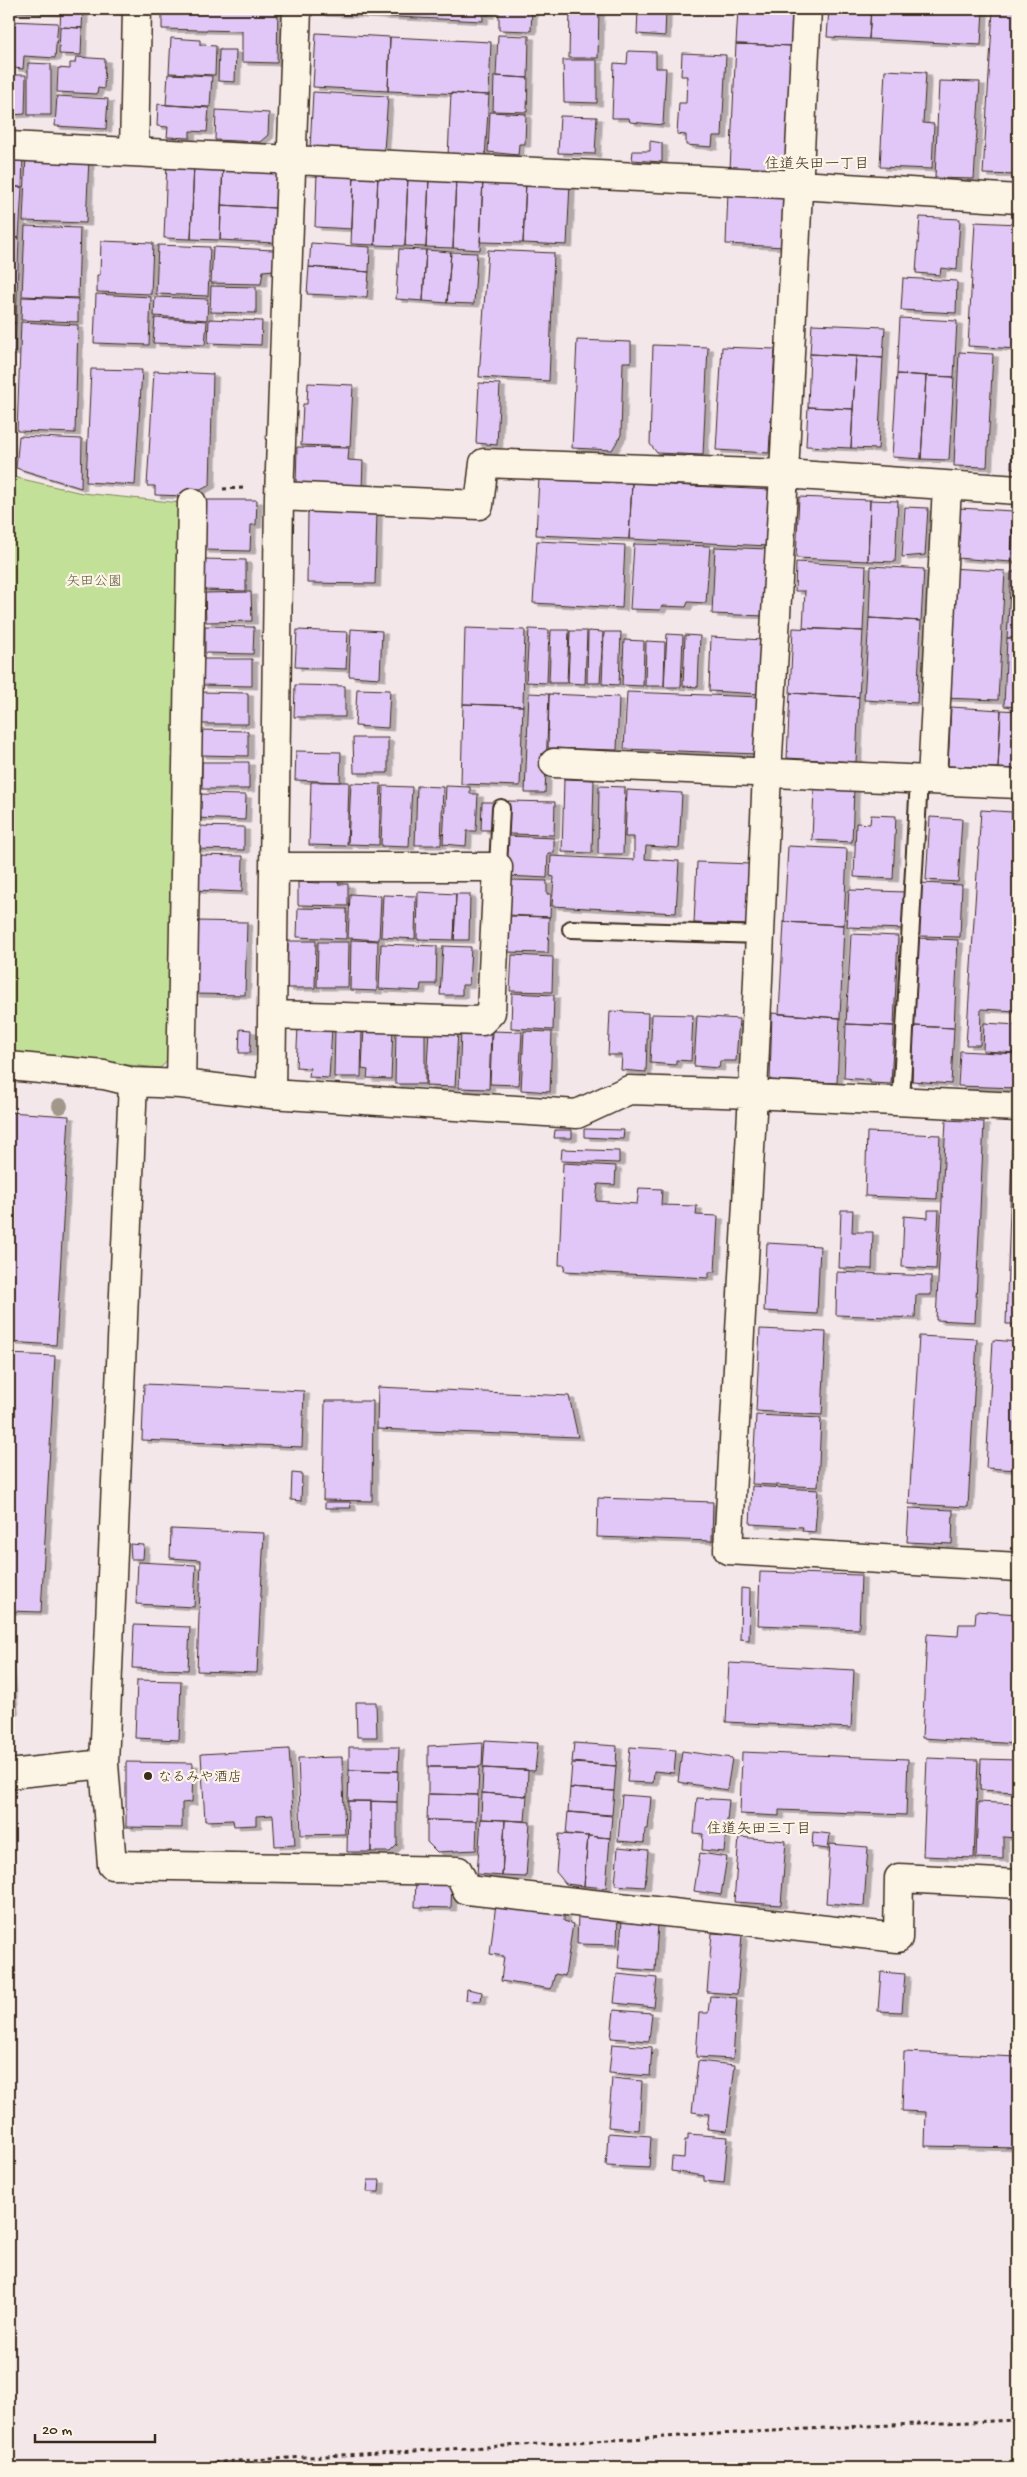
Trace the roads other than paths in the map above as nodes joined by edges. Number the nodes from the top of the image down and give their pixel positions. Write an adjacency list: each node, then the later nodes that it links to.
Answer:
1 (137, 9): 5 (street)
2 (297, 9): 6 (street)
3 (807, 9): 7 (street)
4 (9, 146): 5 (street)
5 (134, 152): 6 (street)
6 (291, 160): 7 (street); 12 (street)
7 (800, 185): 8 (street); 9 (street)
8 (1018, 199)
9 (784, 474): 10 (street); 12 (street); 15 (street)
10 (947, 486): 11 (street); 16 (street)
11 (1018, 490)
12 (279, 496): 19 (street)
13 (192, 503): 26 (street)
14 (554, 762): 15 (street)
15 (766, 773): 16 (street); 22 (street)
16 (926, 780): 17 (street); 29 (lane)
17 (1018, 784)
18 (501, 808): 20 (lane)
19 (274, 867): 20 (street); 23 (street)
20 (498, 867): 23 (street)
21 (571, 929): 22 (lane)
22 (760, 935): 28 (street)
23 (272, 1015): 27 (street)
24 (9, 1066): 25 (street)
25 (133, 1082): 26 (street); 32 (street)
26 (181, 1084): 27 (street)
27 (271, 1094): 28 (street)
28 (753, 1094): 29 (street); 31 (street)
29 (901, 1101): 30 (street)
30 (1018, 1107)
31 (1018, 1567)
32 (104, 1764): 33 (street); 34 (street)
33 (9, 1774)
34 (1018, 1884)

